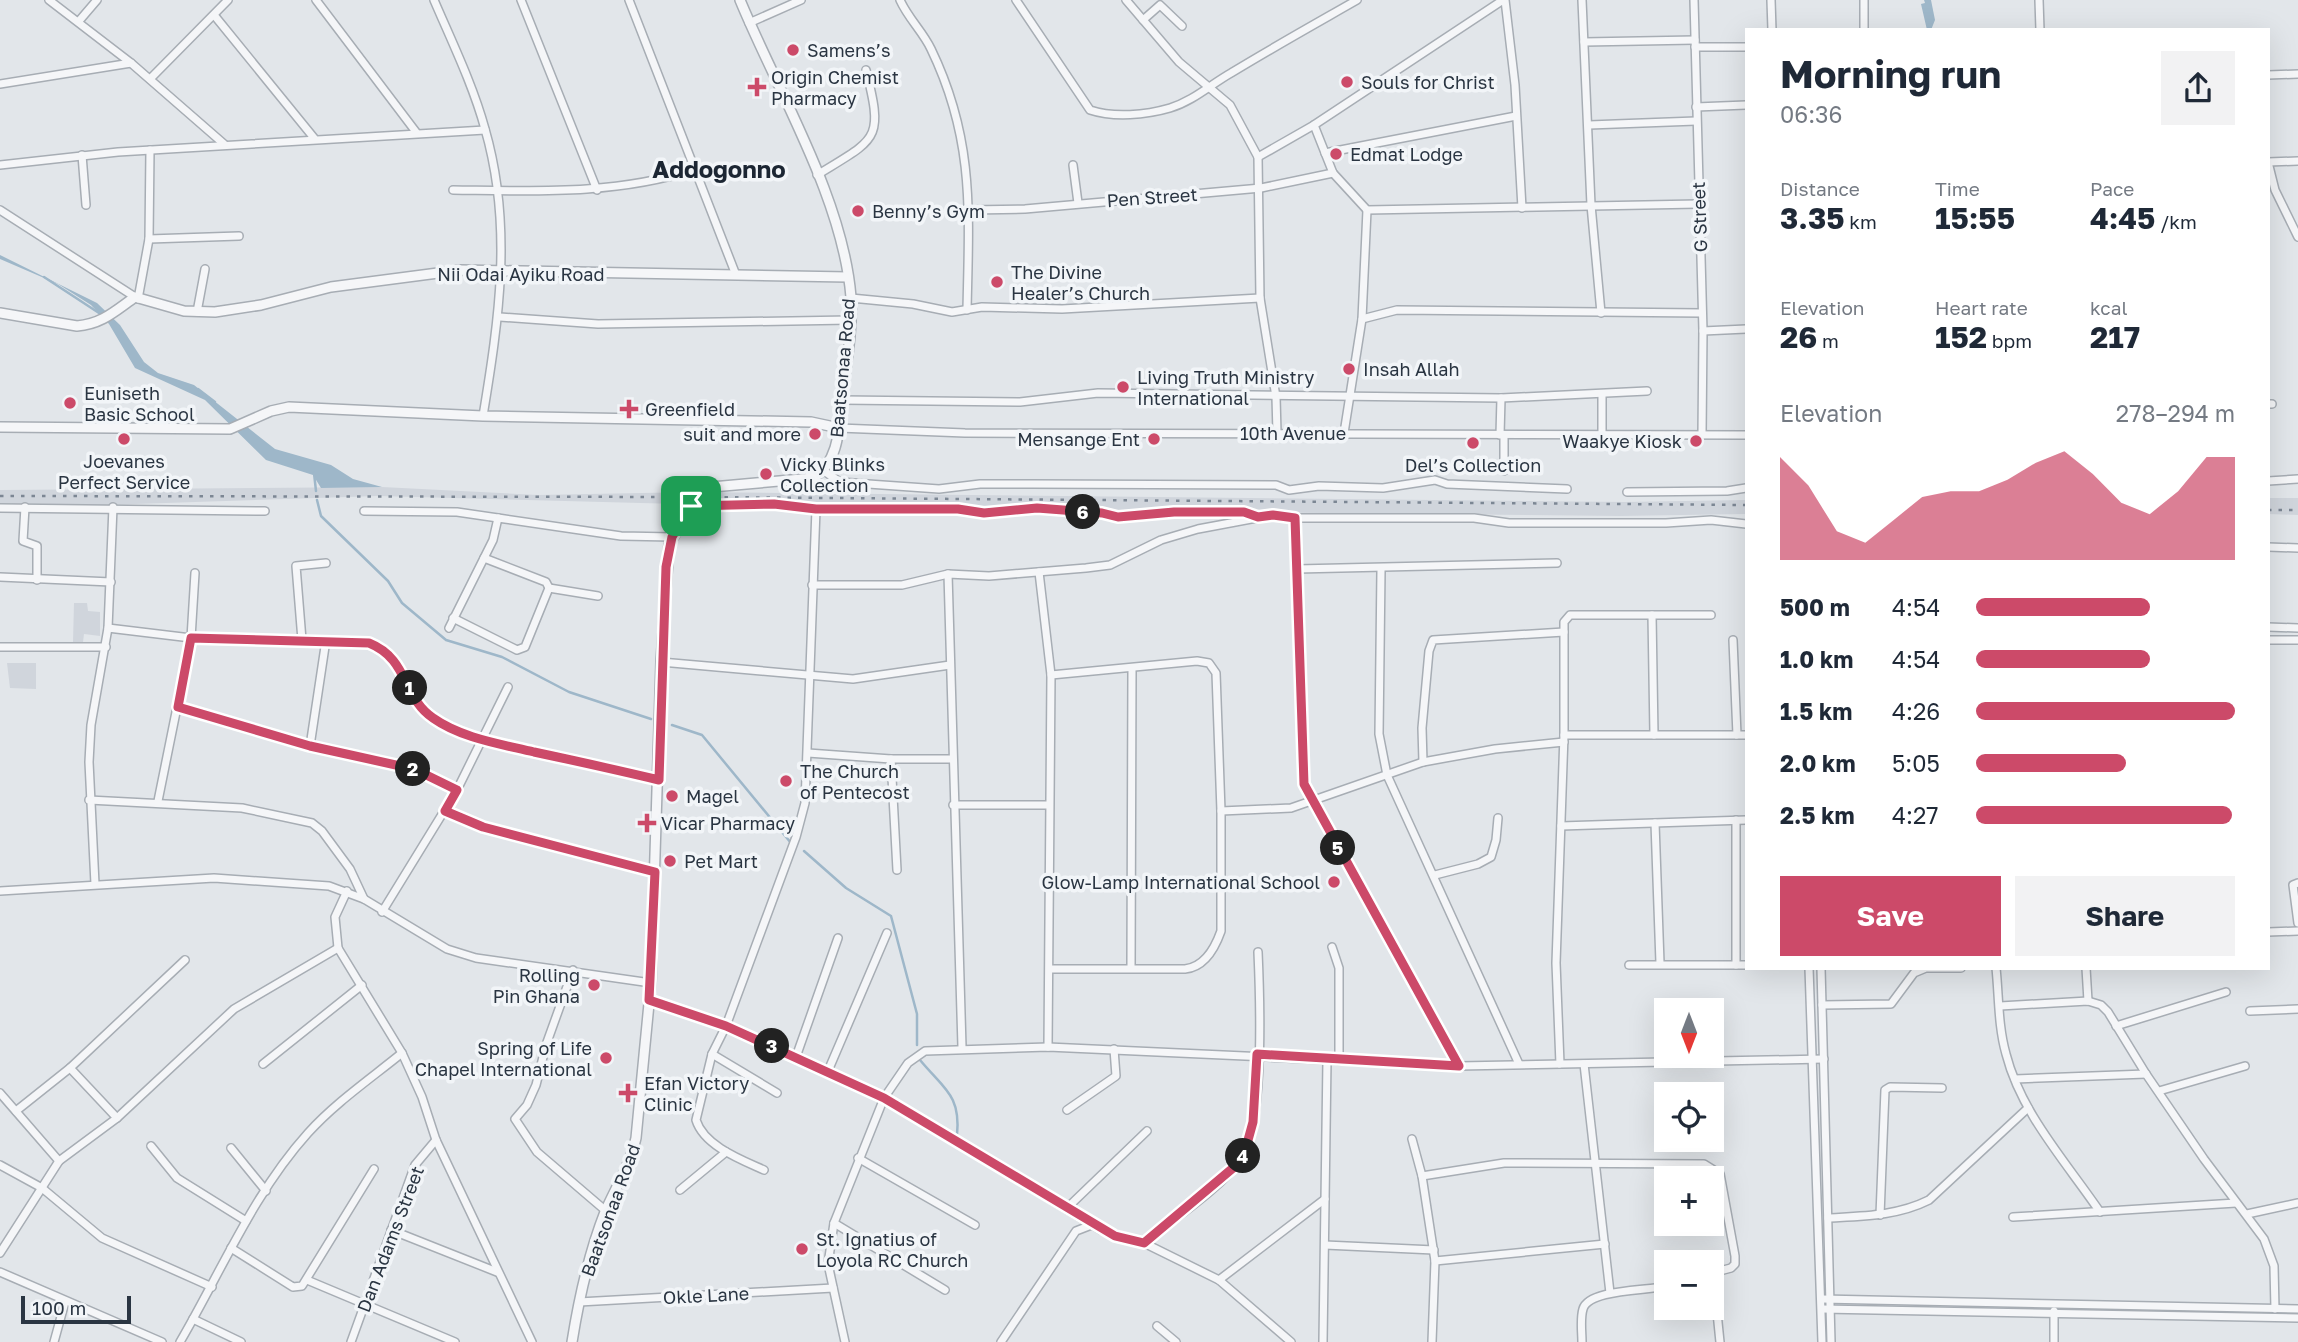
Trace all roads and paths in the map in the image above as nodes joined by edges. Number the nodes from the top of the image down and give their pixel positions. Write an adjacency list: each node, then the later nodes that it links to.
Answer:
1 (49, 0): 22 (street)
2 (97, 0): 22 (street)
3 (228, 0): 20 (street)
4 (316, 0): 45 (street)
5 (434, 0): 44 (street)
6 (521, 0): 63 (street)
7 (629, 0): 56 (street)
8 (740, 0): 23 (street, Baatsonaa Road)
9 (801, 0): 23 (street)
10 (900, 0): 70 (street)
11 (1016, 0): 37 (street)
12 (1126, 0): 21 (street)
13 (1357, 0): 37 (street)
14 (1504, 0): 40 (street); 42 (street)
15 (1582, 0): 28 (street)
16 (1694, 0): 29 (street, G Street)
17 (1771, 0): 25 (street)
18 (1864, 0): 26 (street)
19 (2039, 0): 27 (street)
20 (214, 15): 35 (street); 46 (street)
21 (1143, 19): 24 (street); 37 (street)
22 (79, 22): 31 (street)
23 (749, 23): 59 (street, Baatsonaa Road)
24 (1182, 26)
25 (1772, 28)
26 (1864, 28)
27 (2040, 28)
28 (1584, 42): 29 (street); 43 (street)
29 (1695, 44): 30 (street); 39 (street, G Street)
30 (1745, 47)
31 (131, 63): 35 (street); 36 (street)
32 (866, 69): 59 (street)
33 (2298, 74): 34 (street)
34 (2270, 75)
35 (150, 79): 47 (street)
36 (0, 84)
37 (1209, 87): 51 (street)
38 (1745, 105): 39 (street)
39 (1696, 107): 41 (street, G Street)
40 (1516, 116): 49 (street); 68 (street)
41 (1696, 121): 43 (street); 65 (street, G Street)
42 (1314, 125): 49 (street); 51 (street)
43 (1589, 125): 67 (street)
44 (485, 130): 45 (street); 62 (street)
45 (416, 132): 46 (street)
46 (314, 138): 47 (street)
47 (224, 145): 48 (street)
48 (150, 150): 50 (street); 74 (street)
49 (1325, 153): 58 (street)
50 (82, 155): 54 (street); 66 (street)
51 (1258, 157): 60 (street)
52 (2298, 161): 53 (street)
53 (2270, 162)
54 (0, 165)
55 (1073, 165): 64 (street)
56 (695, 169): 63 (street); 77 (street)
57 (2270, 170): 73 (street)
58 (1333, 173): 60 (street, Pen Street); 71 (street)
59 (817, 175): 78 (street, Baatsonaa Road)
60 (1261, 188): 64 (street, Pen Street); 81 (street)
61 (453, 190): 62 (street)
62 (498, 190): 63 (street); 76 (street)
63 (597, 190)
64 (1079, 203): 70 (street, Pen Street)
65 (1698, 204): 67 (street); 86 (street, G Street)
66 (86, 205)
67 (1591, 205): 68 (street); 85 (street)
68 (1522, 208): 71 (street)
69 (0, 210): 79 (street)
70 (970, 210): 82 (street)
71 (1367, 210): 88 (street)
72 (239, 236): 74 (street)
73 (2298, 237)
74 (149, 239): 79 (street)
75 (205, 269): 83 (street)
76 (502, 271): 77 (street, Nii Odai Ayiku Road); 83 (street, Nii Odai Ayiku Road); 87 (street)
77 (736, 275): 78 (street, Nii Odai Ayiku Road)
78 (848, 277): 80 (street, Baatsonaa Road)
79 (136, 298): 83 (street, Nii Odai Ayiku Road); 84 (street)
80 (851, 298): 82 (street); 89 (street, Baatsonaa Road)
81 (1260, 298): 82 (street); 94 (street)
82 (967, 310)
83 (197, 312)
84 (0, 313)
85 (1601, 313): 86 (street); 88 (street)
86 (1702, 313): 91 (street, G Street)
87 (500, 317): 89 (street); 98 (street)
88 (1362, 318): 95 (street)
89 (850, 320): 97 (street, Baatsonaa Road)
90 (1745, 329): 91 (street)
91 (1703, 331): 103 (street, G Street)
92 (1647, 391): 93 (street)
93 (1602, 395): 96 (street); 105 (street)
94 (1276, 397): 95 (street); 97 (street); 101 (street)
95 (1349, 397): 96 (street); 102 (street)
96 (1501, 398): 104 (street)
97 (842, 400): 100 (street, Baatsonaa Road)
98 (483, 416): 99 (street); 100 (street)
99 (0, 427)
100 (839, 428): 101 (street, 10th Avenue); 107 (street, Baatsonaa Road)
101 (1277, 433): 102 (street, 10th Avenue)
102 (1344, 433): 104 (street, 10th Avenue)
103 (1702, 434): 105 (street, 10th Avenue); 106 (street, 10th Avenue)
104 (1502, 435): 105 (street, 10th Avenue); 108 (street)
105 (1602, 435)
106 (1745, 435)
107 (824, 471): 112 (street); 115 (street, Baatsonaa Road)
108 (1504, 471)
109 (2298, 480): 110 (street)
110 (2270, 481)
111 (1745, 488): 113 (street)
112 (1567, 489)
113 (1627, 492)
114 (24, 506): 116 (street); 117 (street); 137 (street)
115 (691, 506): 118 (street); 125 (street, Baatsonaa Road)
116 (113, 507): 119 (street); 138 (street)
117 (0, 508)
118 (816, 509): 121 (street); 139 (street)
119 (265, 511)
120 (364, 511): 122 (street)
121 (1258, 517): 123 (street); 133 (street)
122 (498, 518): 125 (street); 128 (street)
123 (1295, 518): 124 (street); 131 (street)
124 (1745, 524)
125 (672, 537): 158 (street, Baatsonaa Road)
126 (2270, 548): 127 (street)
127 (2298, 548)
128 (484, 558): 140 (street); 144 (street)
129 (326, 563): 151 (street)
130 (1557, 563): 132 (street)
131 (1297, 569): 132 (street); 180 (street)
132 (1381, 569): 175 (street)
133 (1039, 572): 135 (street); 162 (street)
134 (195, 573): 150 (street)
135 (948, 574): 139 (street); 159 (street)
136 (0, 577): 137 (street)
137 (37, 580): 138 (street)
138 (111, 582): 146 (street)
139 (812, 585): 161 (street)
140 (549, 588): 141 (street); 144 (street)
141 (598, 596)
142 (1652, 615): 143 (street); 149 (street); 165 (street)
143 (1711, 615)
144 (453, 618): 147 (street)
145 (2270, 627): 148 (street)
146 (108, 628): 150 (street); 157 (street)
147 (449, 628)
148 (2298, 628)
149 (1564, 632): 168 (street); 174 (street)
150 (191, 638): 151 (street); 164 (street)
151 (302, 640): 152 (street)
152 (326, 640): 169 (street); 170 (street)
153 (1732, 640): 166 (street)
154 (2270, 640): 155 (street)
155 (2298, 640)
156 (0, 646): 157 (street)
157 (106, 647): 178 (street)
158 (661, 662): 161 (street); 176 (street, Baatsonaa Road)
159 (950, 665): 161 (street); 172 (street)
160 (1132, 669): 162 (street); 184 (street); 212 (street)
161 (808, 673): 171 (street)
162 (1051, 675): 182 (street)
163 (508, 687): 169 (street)
164 (178, 707): 170 (street); 179 (street)
165 (1654, 735): 166 (street); 168 (street)
166 (1737, 735): 167 (street)
167 (1745, 735)
168 (1564, 739): 174 (street); 189 (street)
169 (481, 740): 176 (street); 177 (street)
170 (310, 746): 177 (street)
171 (808, 753): 173 (street); 229 (street)
172 (951, 759): 173 (street); 181 (street)
173 (891, 760): 190 (street)
174 (1423, 762): 175 (street)
175 (1387, 775): 180 (street); 192 (street)
176 (659, 780): 191 (street, Baatsonaa Road)
177 (457, 790): 183 (street)
178 (89, 800): 179 (street); 194 (street)
179 (158, 801): 197 (street)
180 (1312, 802): 184 (street); 246 (street)
181 (953, 805): 182 (street); 231 (street)
182 (1049, 805): 213 (street)
183 (445, 811): 191 (street); 198 (street)
184 (1221, 811): 212 (street)
185 (1498, 818): 192 (street)
186 (1736, 820): 187 (street); 188 (street); 210 (street)
187 (1745, 820)
188 (1655, 823): 189 (street); 208 (street)
189 (1562, 826): 245 (street)
190 (897, 870)
191 (655, 872): 220 (street, Baatsonaa Road)
192 (1435, 874): 244 (street)
193 (2298, 883): 199 (street)
194 (95, 884): 195 (street); 196 (street)
195 (0, 891)
196 (347, 891): 197 (street); 205 (street)
197 (364, 899): 198 (street)
198 (382, 912): 214 (street)
199 (2298, 923)
200 (2298, 931): 201 (street)
201 (2270, 932)
202 (887, 933): 249 (street)
203 (838, 938): 237 (street)
204 (1332, 947): 241 (street)
205 (338, 948): 221 (street); 260 (street)
206 (1258, 952): 236 (street)
207 (184, 960): 248 (street)
208 (1660, 963): 209 (street); 210 (street)
209 (1629, 965)
210 (1736, 965): 211 (street)
211 (1745, 965)
212 (1131, 968): 213 (street)
213 (1051, 969): 232 (street)
214 (573, 970): 220 (street); 281 (street)
215 (1809, 970): 238 (street)
216 (1821, 970): 225 (street)
217 (1921, 970): 225 (street)
218 (1996, 970): 226 (street)
219 (2086, 970): 224 (street)
220 (651, 983): 223 (street, Baatsonaa Road)
221 (362, 985): 234 (street); 242 (street)
222 (2226, 992): 230 (street)
223 (649, 1000): 229 (street); 281 (street, Baatsonaa Road)
224 (2088, 1001): 226 (street); 230 (street)
225 (1822, 1005): 239 (street)
226 (2000, 1006): 251 (street)
227 (2298, 1009): 228 (street)
228 (2250, 1011)
229 (726, 1026): 235 (street); 237 (street)
230 (2116, 1026): 250 (street)
231 (962, 1047): 232 (street); 256 (street)
232 (1048, 1047): 233 (street)
233 (1114, 1049): 236 (street); 258 (street)
234 (402, 1053): 263 (street); 276 (street)
235 (712, 1054): 255 (street); 266 (street)
236 (1257, 1054): 240 (street); 292 (street)
237 (796, 1057): 249 (street)
238 (1812, 1059): 239 (street); 243 (street); 309 (street)
239 (1825, 1059): 286 (street)
240 (1327, 1060): 241 (street); 277 (street)
241 (1339, 1061): 246 (street)
242 (263, 1063)
243 (1584, 1063): 245 (street); 269 (street)
244 (1519, 1064): 245 (street); 246 (street)
245 (1560, 1064)
246 (1459, 1066)
247 (2245, 1066): 253 (street)
248 (70, 1068): 259 (street); 260 (street)
249 (828, 1070): 256 (street)
250 (2146, 1074): 251 (street); 253 (street)
251 (2015, 1079): 257 (street)
252 (1942, 1088): 284 (street)
253 (2159, 1091): 278 (street)
254 (0, 1093): 259 (street)
255 (777, 1093)
256 (884, 1098): 267 (street); 280 (street)
257 (2028, 1108): 282 (street); 284 (street)
258 (1067, 1110)
259 (16, 1111): 268 (street)
260 (117, 1118): 268 (street)
261 (1147, 1131): 280 (street)
262 (1412, 1139): 273 (street)
263 (436, 1140): 291 (street, Dan Adams Street); 301 (street)
264 (152, 1146): 287 (street)
265 (231, 1148): 276 (street)
266 (726, 1152): 272 (street); 275 (street)
267 (858, 1158): 288 (street); 290 (street)
268 (60, 1161): 274 (street)
269 (1596, 1163): 273 (street); 293 (street); 299 (street)
270 (0, 1165): 274 (street)
271 (374, 1169): 302 (street)
272 (764, 1170)
273 (1423, 1175): 296 (street)
274 (42, 1188): 297 (street); 304 (street)
275 (680, 1190)
276 (266, 1191): 287 (street)
277 (1325, 1199): 294 (street); 303 (street)
278 (2236, 1203): 282 (street); 283 (street)
279 (2298, 1203): 283 (street)
280 (1067, 1208): 289 (street)
281 (606, 1212): 311 (street, Baatsonaa Road)
282 (2100, 1212): 285 (street)
283 (2247, 1214): 315 (street)
284 (1880, 1215): 286 (street)
285 (2013, 1217)
286 (1828, 1218): 309 (street)
287 (246, 1221): 295 (street)
288 (834, 1223): 305 (street); 307 (street)
289 (1094, 1224): 292 (street); 330 (street)
290 (975, 1225)
291 (391, 1230): 301 (street); 312 (street, Dan Adams Street)
292 (1144, 1243): 303 (street)
293 (1605, 1244): 298 (street); 308 (street)
294 (1325, 1245): 296 (street); 333 (street)
295 (231, 1248): 302 (street); 304 (street)
296 (1434, 1250): 298 (street)
297 (0, 1253)
298 (1435, 1261): 334 (street)
299 (1724, 1270)
300 (0, 1272): 310 (street)
301 (497, 1272): 327 (street)
302 (307, 1280): 312 (street)
303 (1219, 1280): 332 (street)
304 (212, 1287): 318 (street)
305 (833, 1288): 311 (street, Okle Lane); 329 (street)
306 (1654, 1288): 308 (street)
307 (944, 1290)
308 (1610, 1293): 335 (street)
309 (1826, 1299): 313 (street); 314 (street)
310 (65, 1301): 321 (street); 322 (street)
311 (579, 1302): 328 (street, Baatsonaa Road)
312 (365, 1304): 325 (street, Dan Adams Street); 326 (street)
313 (1826, 1309): 314 (street); 337 (street); 338 (street)
314 (2054, 1309): 315 (street); 317 (street); 339 (street)
315 (2275, 1309): 316 (street)
316 (2298, 1310)
317 (2298, 1318)
318 (194, 1319): 323 (street); 324 (street)
319 (1717, 1320): 336 (street)
320 (1157, 1326): 331 (street)
321 (54, 1342)
322 (162, 1342)
323 (180, 1342)
324 (241, 1342)
325 (351, 1342)
326 (455, 1342)
327 (532, 1342)
328 (572, 1342)
329 (845, 1342)
330 (1001, 1342)
331 (1176, 1342)
332 (1292, 1342)
333 (1323, 1342)
334 (1432, 1342)
335 (1582, 1342)
336 (1720, 1342)
337 (1822, 1342)
338 (1831, 1342)
339 (2054, 1342)

